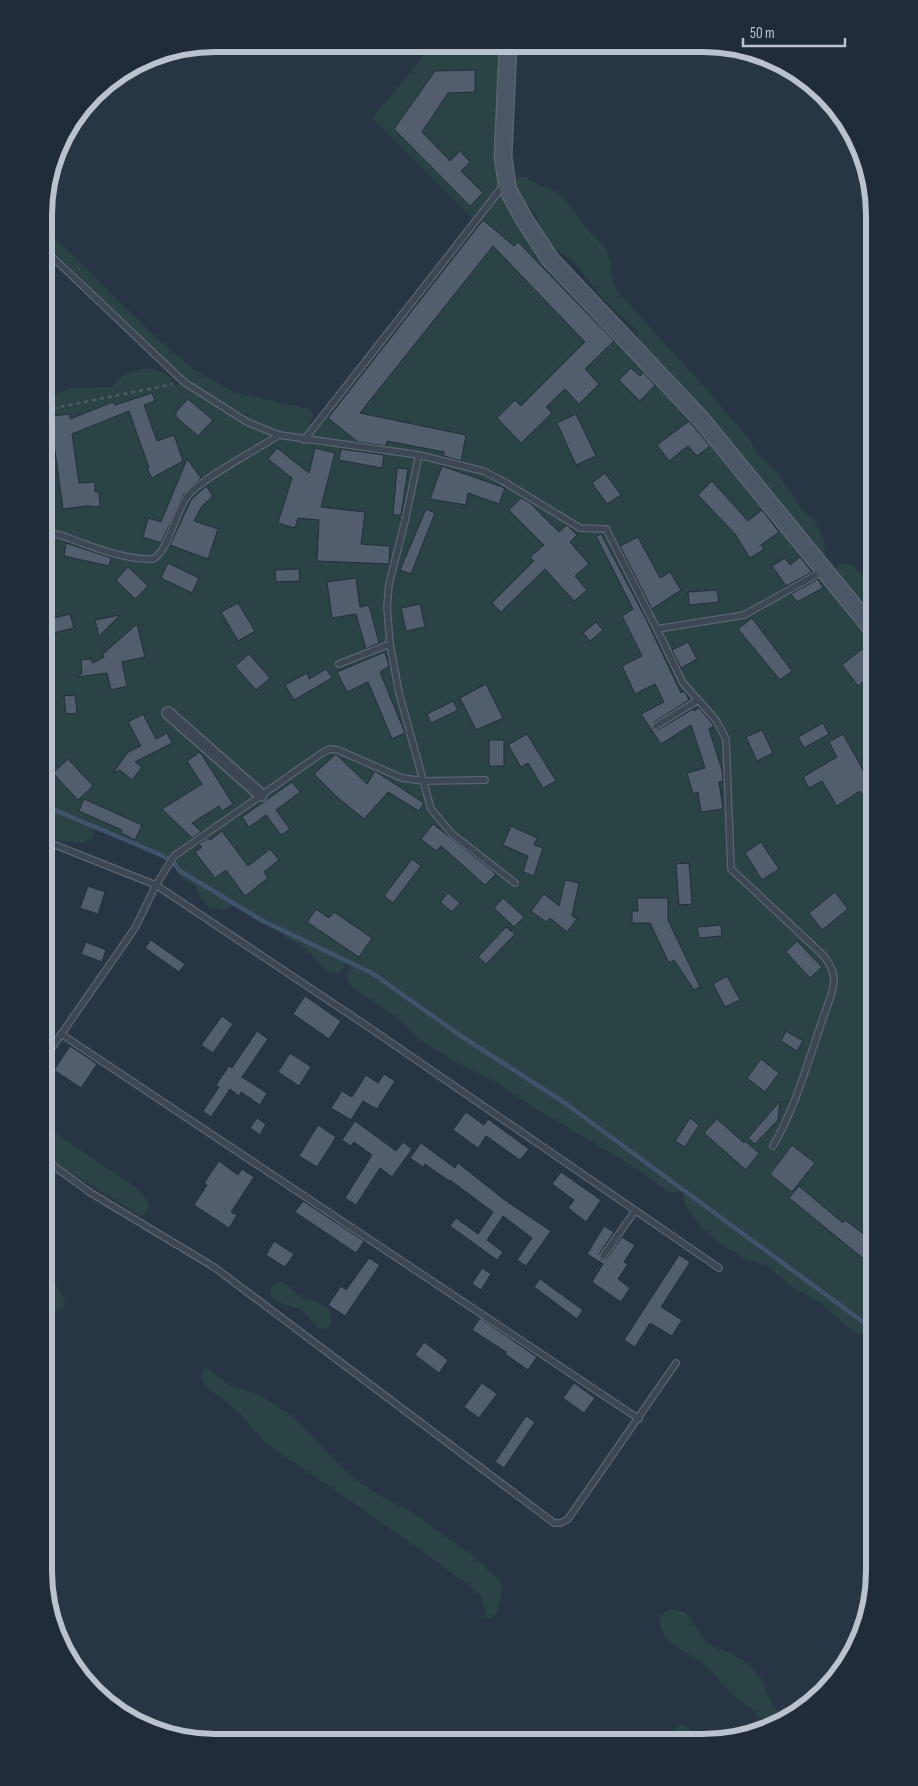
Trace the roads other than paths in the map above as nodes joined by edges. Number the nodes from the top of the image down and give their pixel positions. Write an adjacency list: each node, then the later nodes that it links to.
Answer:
1 (508, 52): 2 (main road)
2 (506, 182): 5 (lane); 8 (main road)
3 (53, 258): 4 (lane)
4 (279, 435): 5 (lane); 7 (lane)
5 (304, 440): 6 (lane)
6 (419, 455): 10 (lane); 11 (lane)
7 (53, 534)
8 (824, 570): 9 (main road); 10 (lane)
9 (866, 621)
10 (658, 629): 13 (lane)
11 (390, 644): 12 (lane); 17 (lane)
12 (339, 664)
13 (698, 700): 15 (lane); 24 (lane)
14 (168, 713): 18 (street)
15 (656, 726)
16 (485, 780): 17 (lane)
17 (424, 781): 18 (lane); 20 (lane)
18 (261, 795): 21 (lane)
19 (53, 844): 21 (lane)
20 (515, 883)
21 (156, 886): 22 (lane); 26 (lane)
22 (61, 1034): 23 (lane); 30 (lane)
23 (52, 1047)
24 (773, 1146)
25 (52, 1165): 30 (lane)
26 (635, 1211): 27 (lane); 28 (lane)
27 (603, 1256)
28 (719, 1268)
29 (676, 1363): 30 (lane)
30 (639, 1419)

